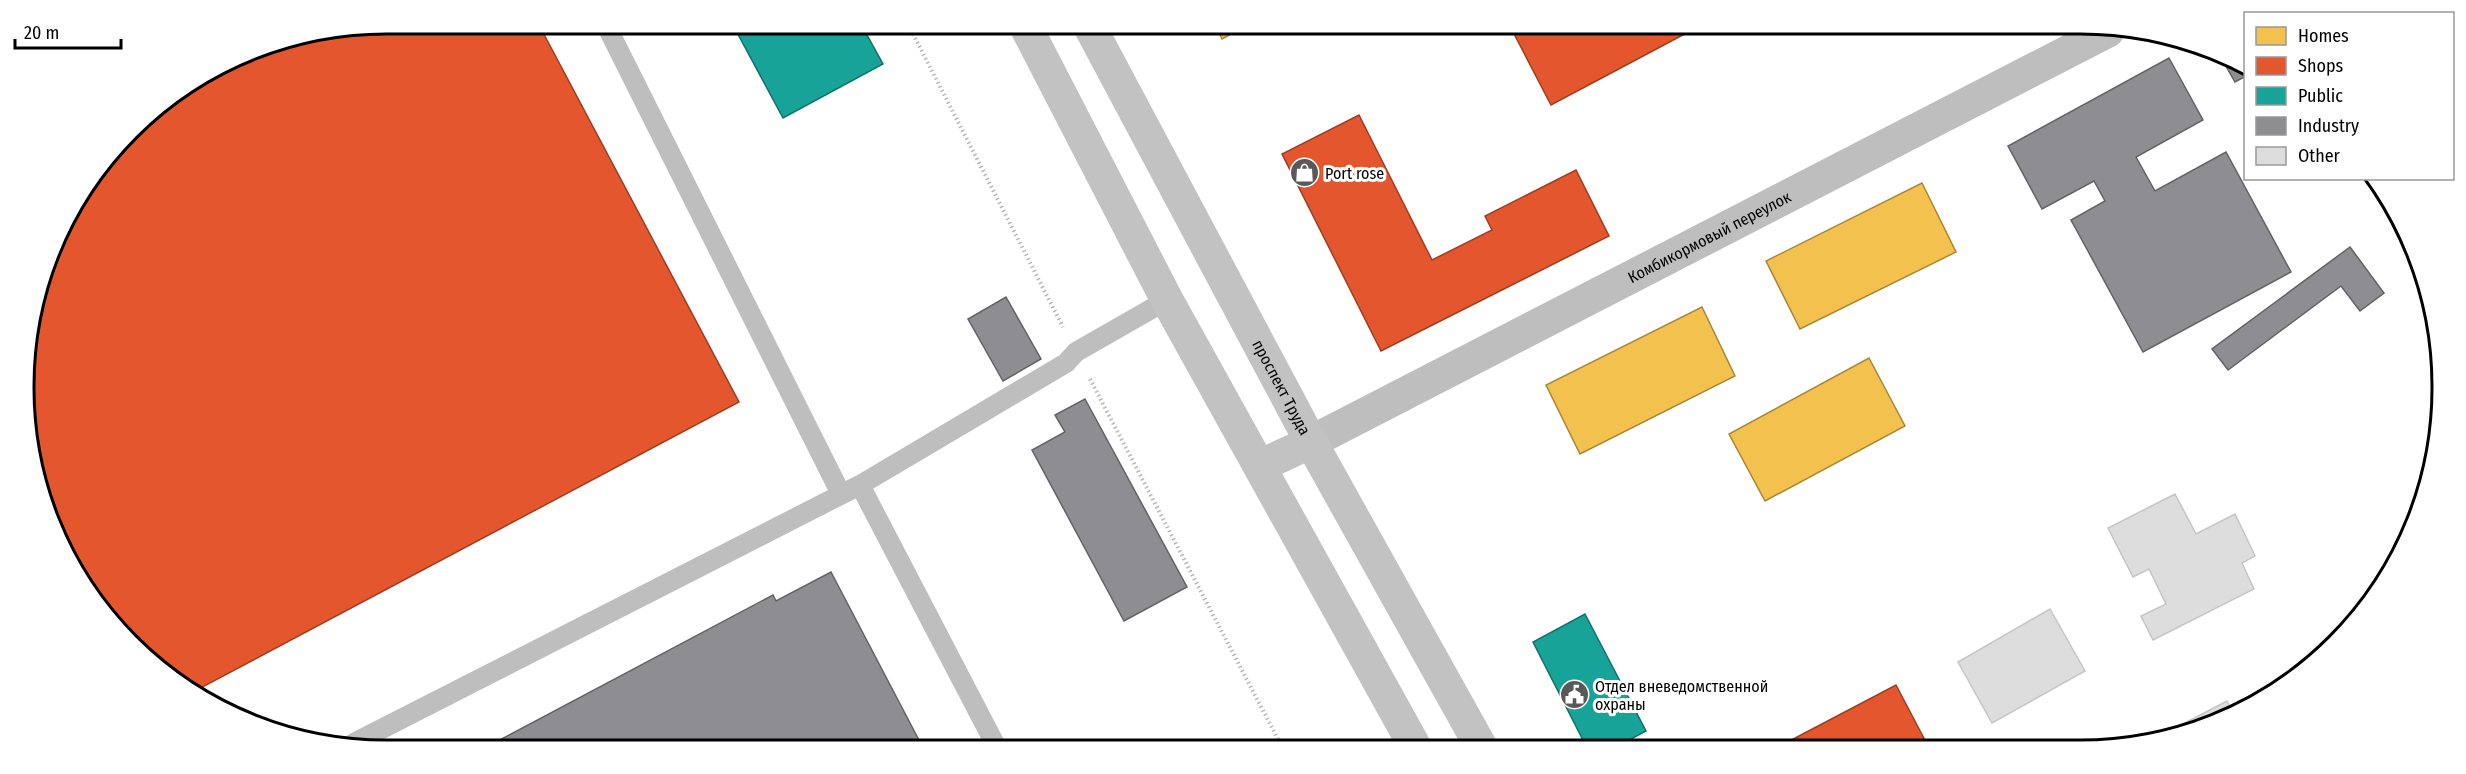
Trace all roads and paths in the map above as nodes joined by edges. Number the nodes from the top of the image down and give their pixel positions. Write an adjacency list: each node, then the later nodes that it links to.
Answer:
1 (611, 34): 11 (lane)
2 (913, 34): 7 (path)
3 (1030, 34): 6 (main road)
4 (1094, 34): 8 (main road, проспект Труда)
5 (2100, 35): 8 (street, Комбикормовый переулок)
6 (1167, 300): 7 (lane); 9 (main road)
7 (1076, 352): 10 (lane); 14 (path)
8 (1311, 442): 9 (main road); 16 (main road, проспект Труда)
9 (1260, 466): 15 (main road)
10 (860, 485): 11 (lane); 13 (lane)
11 (841, 494): 12 (lane)
12 (362, 739)
13 (993, 740)
14 (1278, 740)
15 (1411, 740)
16 (1477, 740)

